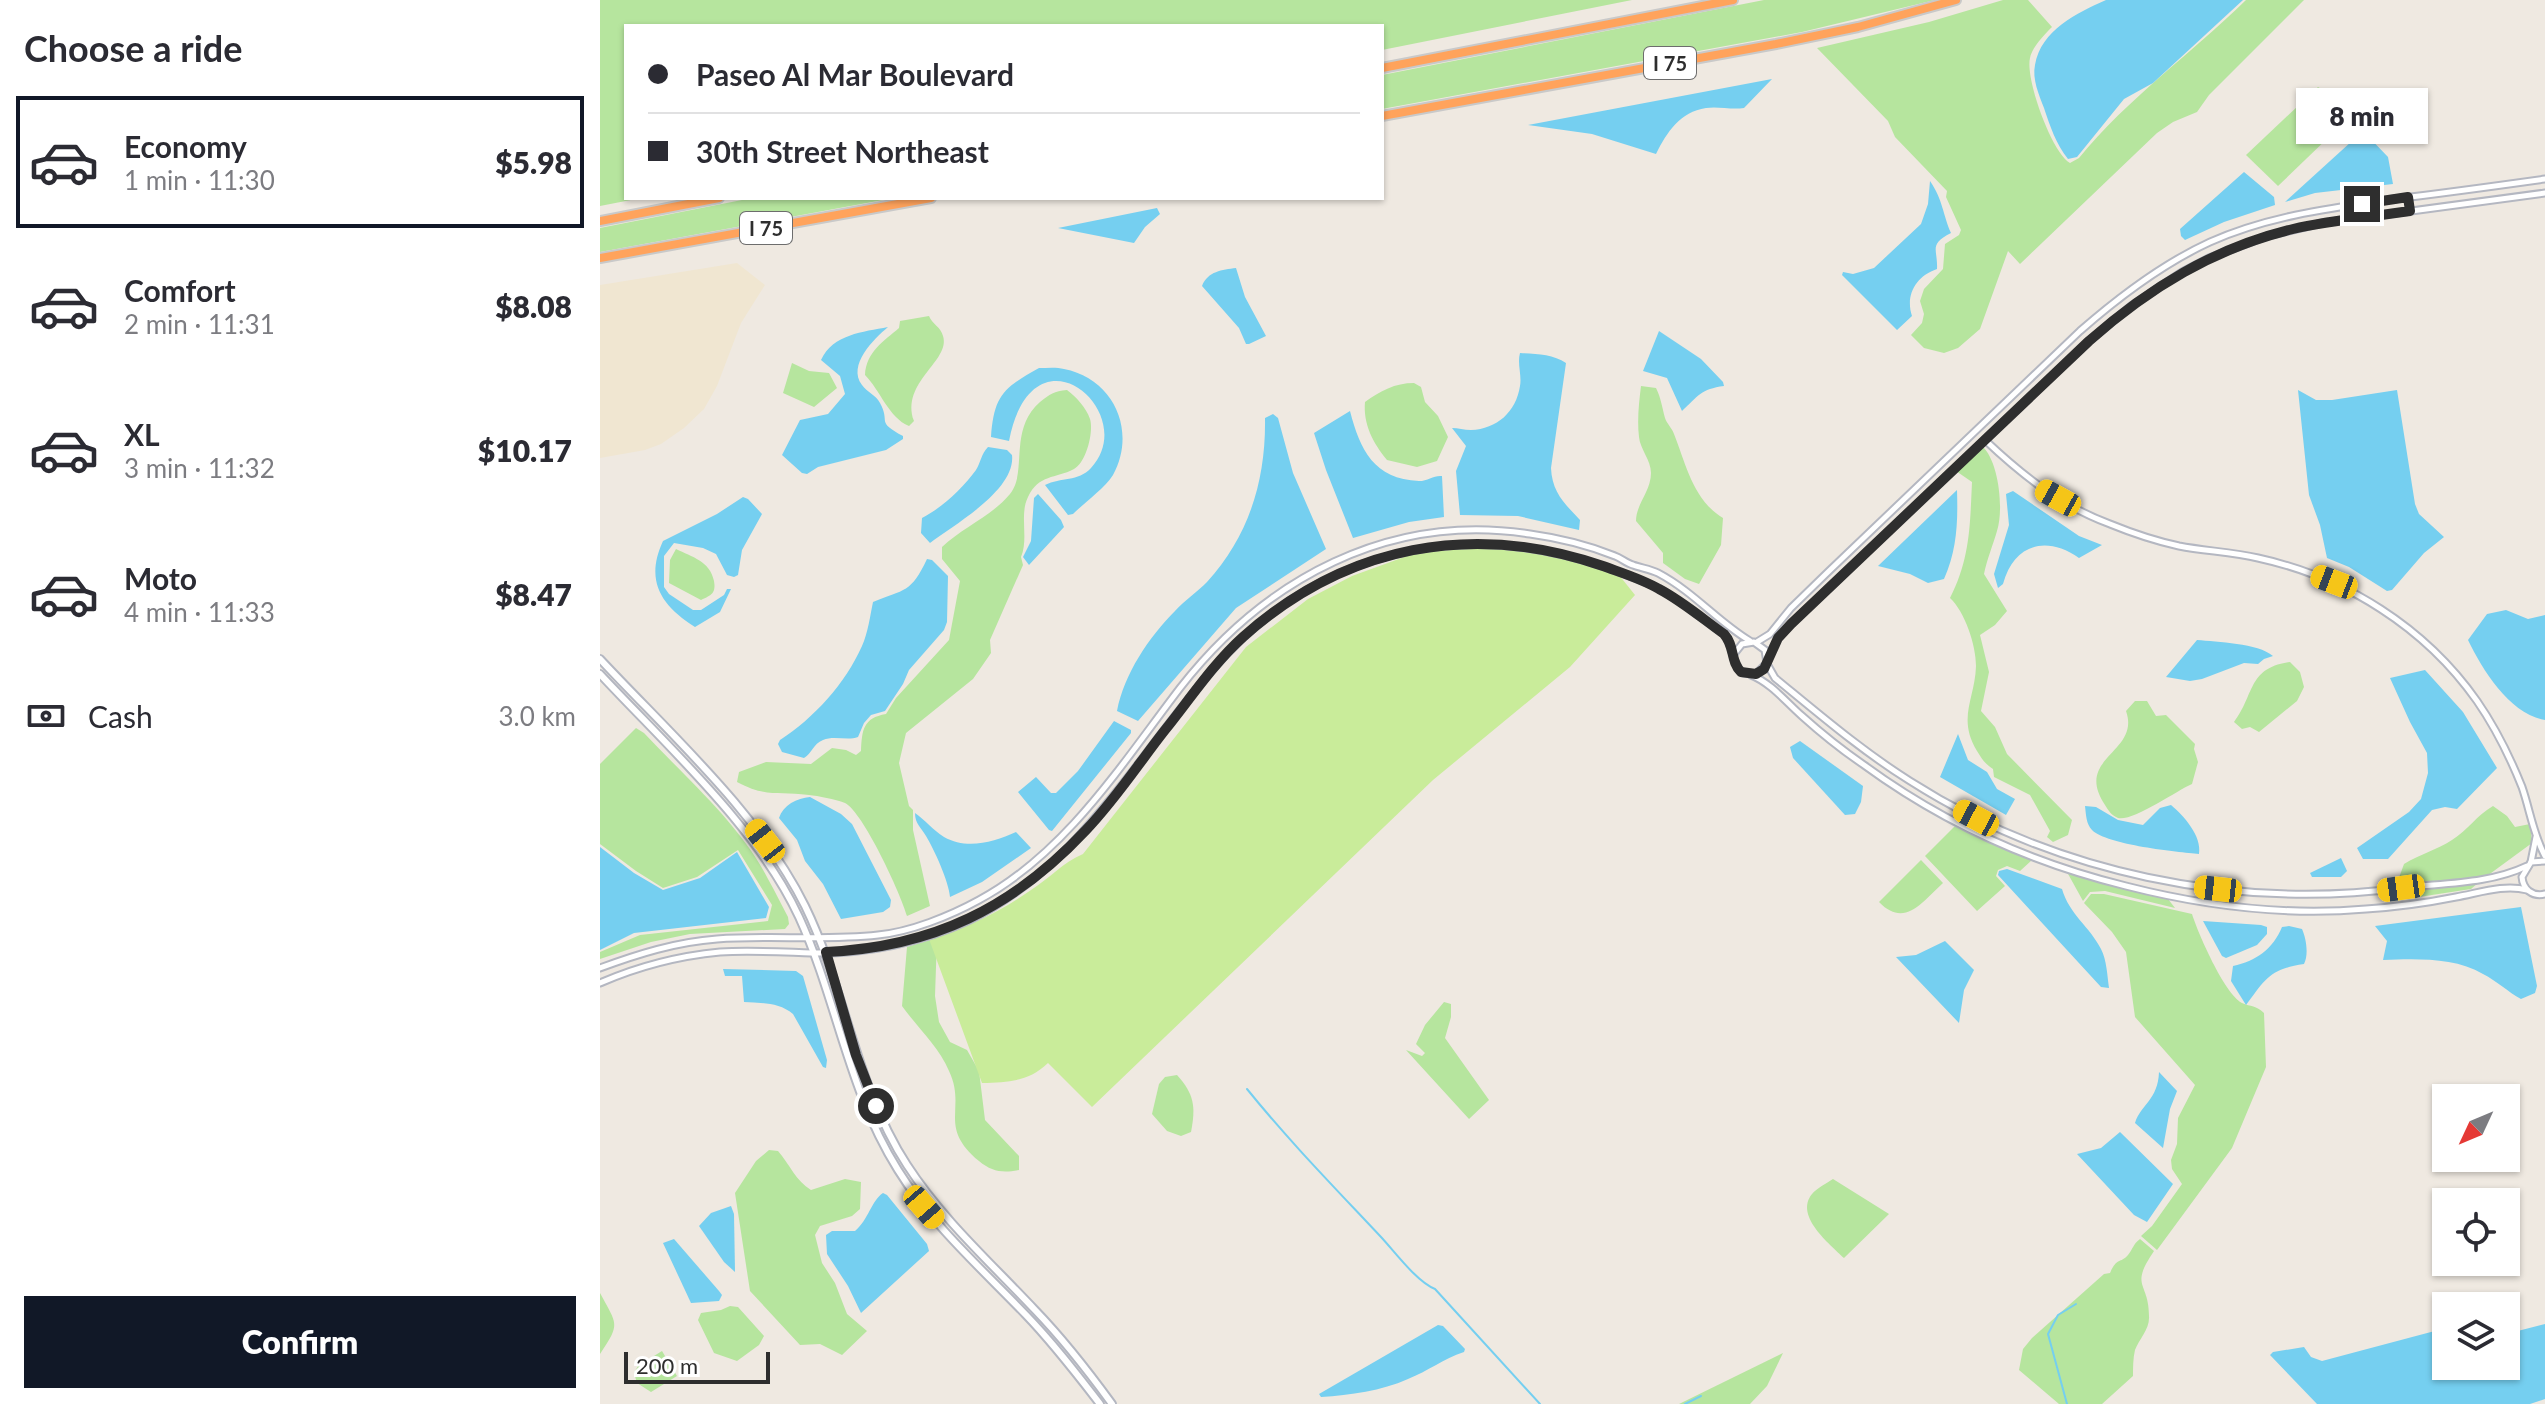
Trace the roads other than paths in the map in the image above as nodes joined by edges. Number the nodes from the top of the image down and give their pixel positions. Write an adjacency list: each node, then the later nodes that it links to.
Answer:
1 (1733, 0): 3 (highway, I 75)
2 (1956, 0): 4 (highway, I 75)
3 (1384, 68)
4 (1384, 116)
5 (2545, 179): 7 (street)
6 (2545, 193): 10 (street)
7 (2412, 197): 10 (street); 11 (street); 15 (street)
8 (709, 200): 12 (highway, I 75)
9 (920, 200): 13 (highway, I 75)
10 (2418, 210): 11 (street)
11 (2410, 211): 14 (street)
12 (600, 221)
13 (600, 258)
14 (1985, 440): 18 (street); 21 (street)
15 (1754, 642): 16 (street); 18 (street); 27 (street)
16 (1734, 654): 20 (street); 28 (street)
17 (600, 659): 27 (main road)
18 (1767, 660): 20 (street); 23 (street)
19 (600, 674): 26 (main road)
20 (1750, 675): 24 (street)
21 (2536, 836): 22 (street); 23 (street)
22 (2545, 859): 23 (street)
23 (2529, 864): 24 (street)
24 (2527, 890): 25 (street)
25 (2545, 894)
26 (808, 937): 27 (street); 29 (main road); 30 (street)
27 (820, 938): 28 (main road)
28 (826, 952): 29 (street); 33 (main road)
29 (814, 953): 31 (street); 32 (main road)
30 (600, 968)
31 (600, 983)
32 (1100, 1404)
33 (1112, 1404)

